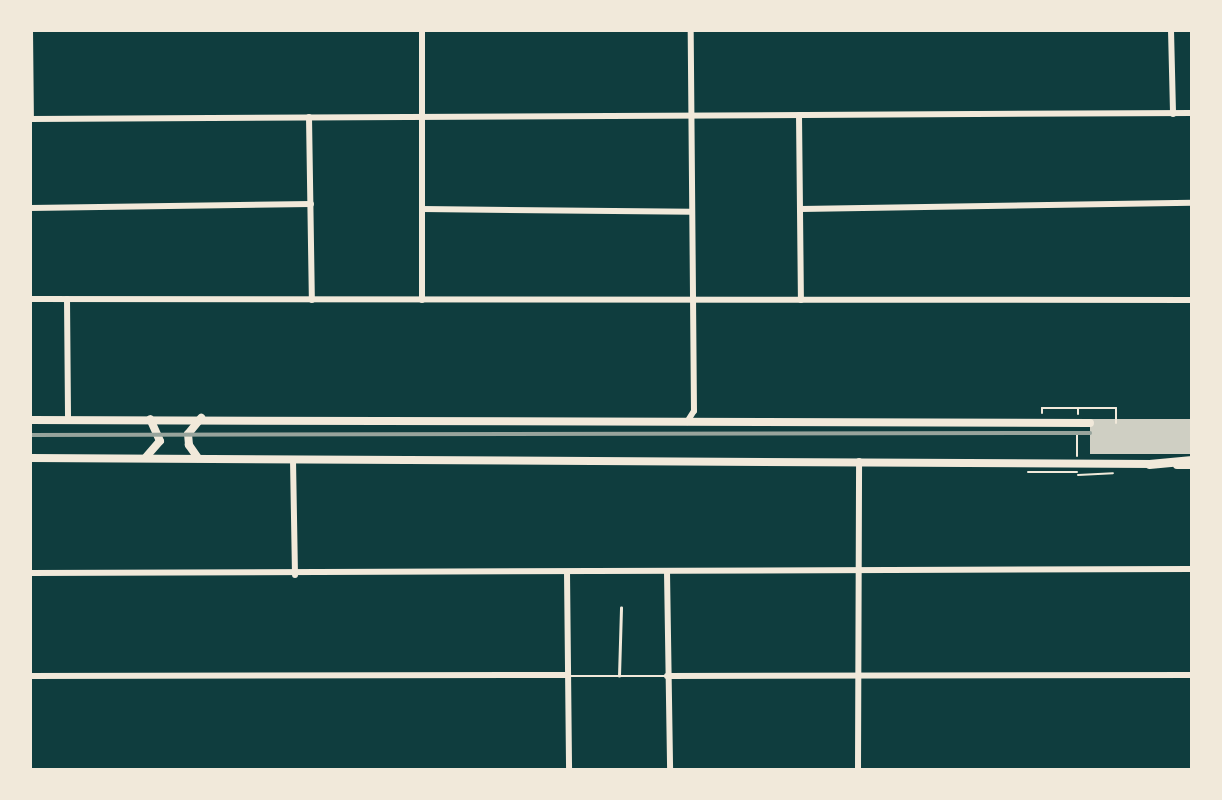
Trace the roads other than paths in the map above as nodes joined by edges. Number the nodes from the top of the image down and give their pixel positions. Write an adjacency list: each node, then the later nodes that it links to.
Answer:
1 (30, 30): 11 (street)
2 (422, 30): 10 (street)
3 (691, 30): 8 (street)
4 (1171, 30): 6 (street)
5 (1192, 113): 6 (street)
6 (1172, 114): 7 (street)
7 (799, 115): 8 (street); 16 (street)
8 (692, 116): 10 (street); 17 (street)
9 (309, 117): 10 (street); 11 (street); 13 (street)
10 (422, 117): 15 (street)
11 (31, 118)
12 (1192, 203): 16 (street)
13 (311, 204): 14 (street); 20 (street)
14 (30, 208)
15 (422, 209): 17 (street); 21 (street)
16 (800, 209): 23 (street)
17 (692, 212): 22 (street)
18 (30, 299): 19 (street)
19 (67, 299): 20 (street); 28 (street)
20 (312, 300): 21 (street)
21 (422, 300): 22 (street)
22 (692, 300): 23 (street); 29 (street)
23 (801, 300): 24 (street)
24 (1192, 300)
25 (201, 418): 26 (main road); 29 (main road); 33 (main road)
26 (150, 419): 28 (main road); 32 (main road)
27 (30, 420): 28 (main road)
28 (68, 420)
29 (687, 422): 30 (main road)
30 (1090, 423)
31 (30, 458): 32 (main road)
32 (143, 458): 33 (main road)
33 (198, 458): 34 (main road)
34 (293, 460): 35 (main road); 43 (street)
35 (859, 460): 37 (main road); 39 (street)
36 (1192, 463): 37 (main road)
37 (1149, 464)
38 (1192, 569): 39 (street)
39 (858, 570): 41 (street); 50 (street)
40 (567, 572): 41 (street); 43 (street); 47 (street)
41 (667, 572): 49 (street)
42 (30, 573): 43 (street)
43 (295, 575)
44 (621, 608): 48 (lane)
45 (1192, 675): 50 (street)
46 (30, 676): 47 (street)
47 (566, 676): 48 (lane); 51 (street)
48 (619, 676): 49 (lane)
49 (667, 676): 50 (street); 52 (street)
50 (858, 677): 53 (street)
51 (569, 770)
52 (670, 770)
53 (858, 770)

